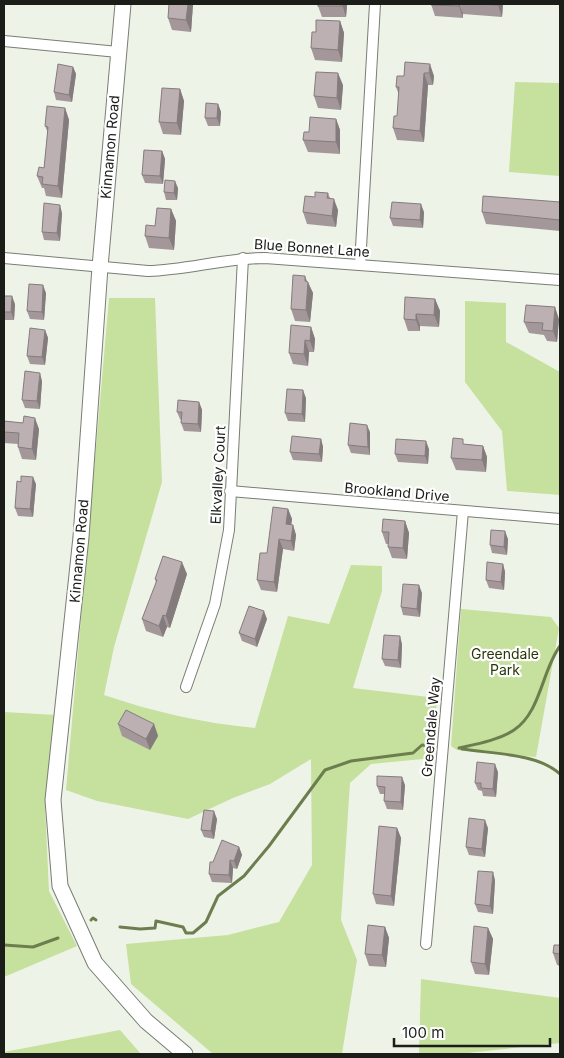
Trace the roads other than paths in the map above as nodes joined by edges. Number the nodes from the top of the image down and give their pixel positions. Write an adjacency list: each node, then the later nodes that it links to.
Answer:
1 (123, 4): 4 (main road, Kinnamon Road)
2 (375, 4): 7 (street)
3 (4, 41): 4 (street)
4 (118, 52): 8 (main road, Kinnamon Road)
5 (4, 258): 8 (street, Blue Bonnet Lane)
6 (243, 258): 7 (street, Blue Bonnet Lane); 8 (street, Blue Bonnet Lane); 10 (street, Elkvalley Court)
7 (360, 265): 9 (street, Blue Bonnet Lane)
8 (100, 267): 15 (main road, Kinnamon Road)
9 (560, 280)
10 (230, 491): 11 (street, Brookland Drive); 13 (street, Elkvalley Court)
11 (463, 512): 12 (street, Brookland Drive); 14 (street, Greendale Way)
12 (560, 518)
13 (186, 687)
14 (426, 944)
15 (185, 1054)

